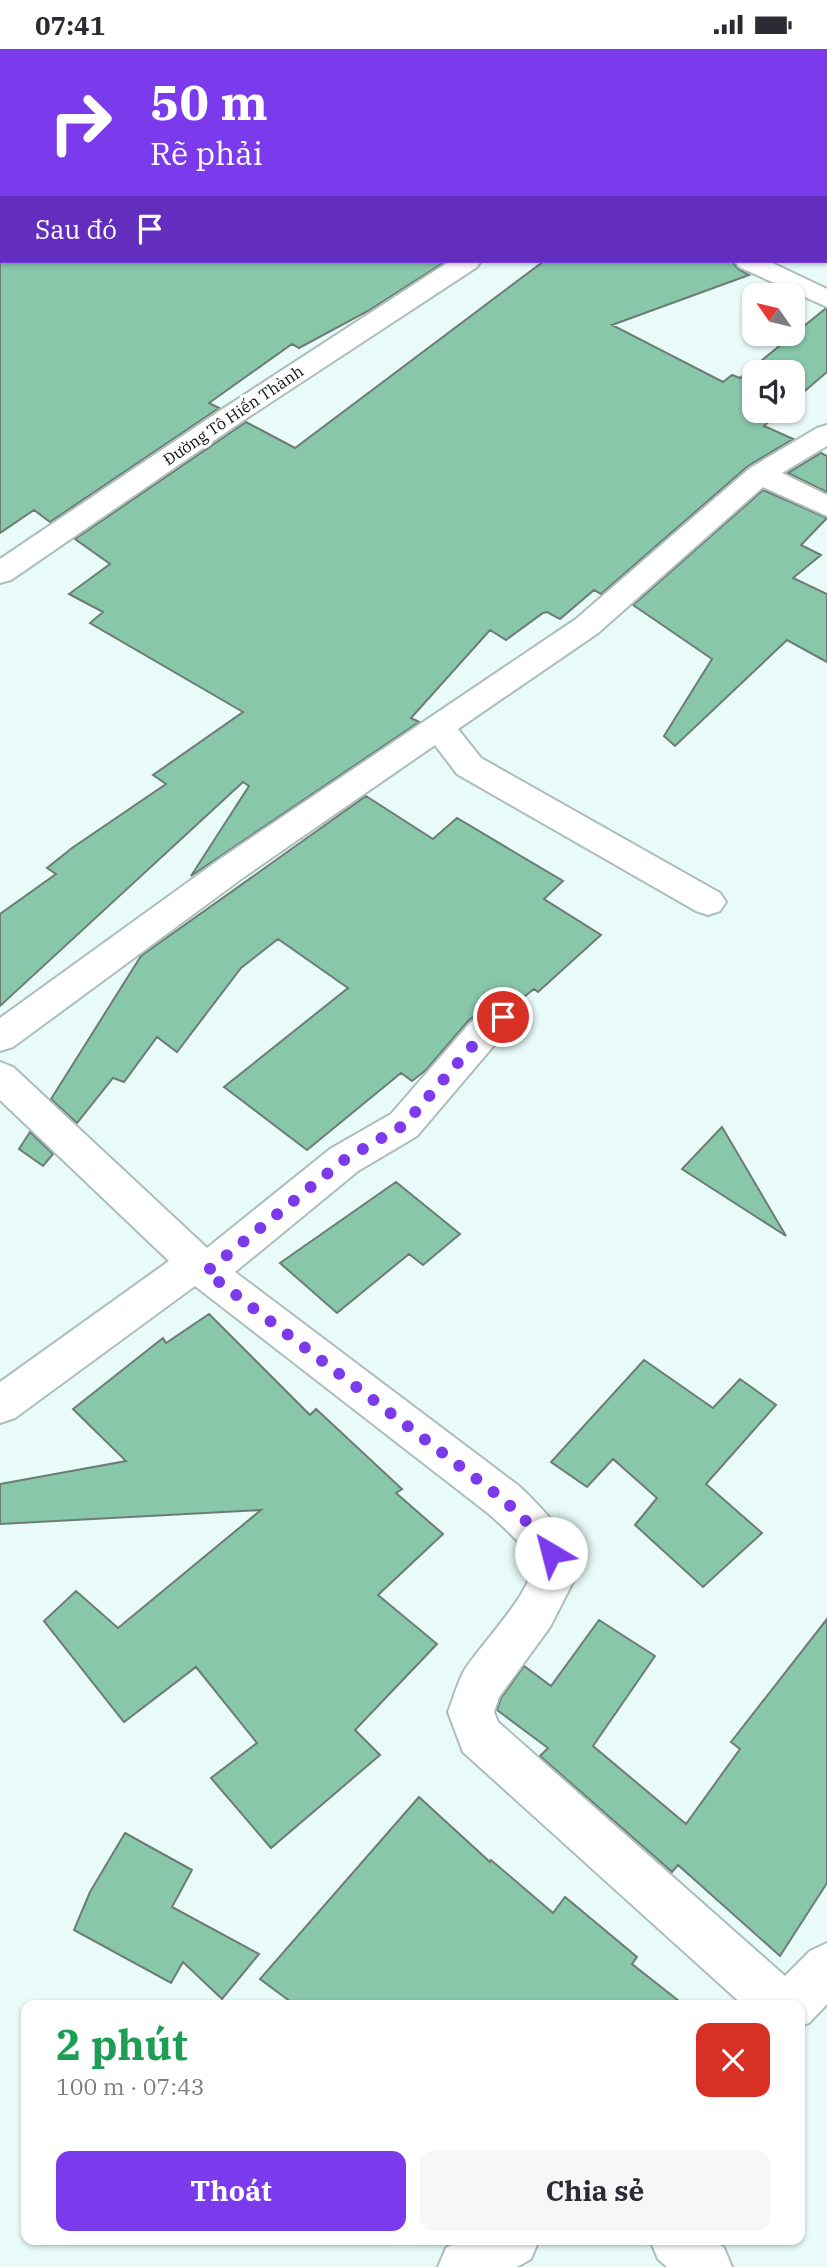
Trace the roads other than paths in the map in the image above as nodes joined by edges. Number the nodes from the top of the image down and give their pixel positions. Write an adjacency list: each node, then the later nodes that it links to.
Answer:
1 (465, 263): 7 (street, Đường Tô Hiến Thành)
2 (752, 263): 3 (street)
3 (827, 299)
4 (827, 434): 5 (street)
5 (760, 474): 6 (street); 8 (street)
6 (827, 507)
7 (0, 573)
8 (438, 727): 9 (street); 11 (street)
9 (708, 902)
10 (503, 1017): 13 (street)
11 (0, 1037)
12 (0, 1077): 13 (street)
13 (202, 1268): 14 (street); 16 (street)
14 (0, 1405)
15 (827, 1968): 17 (street)
16 (774, 2000)
17 (795, 2000)
18 (503, 2245): 20 (street)
19 (682, 2245): 21 (street)
20 (465, 2267)
21 (705, 2267)

